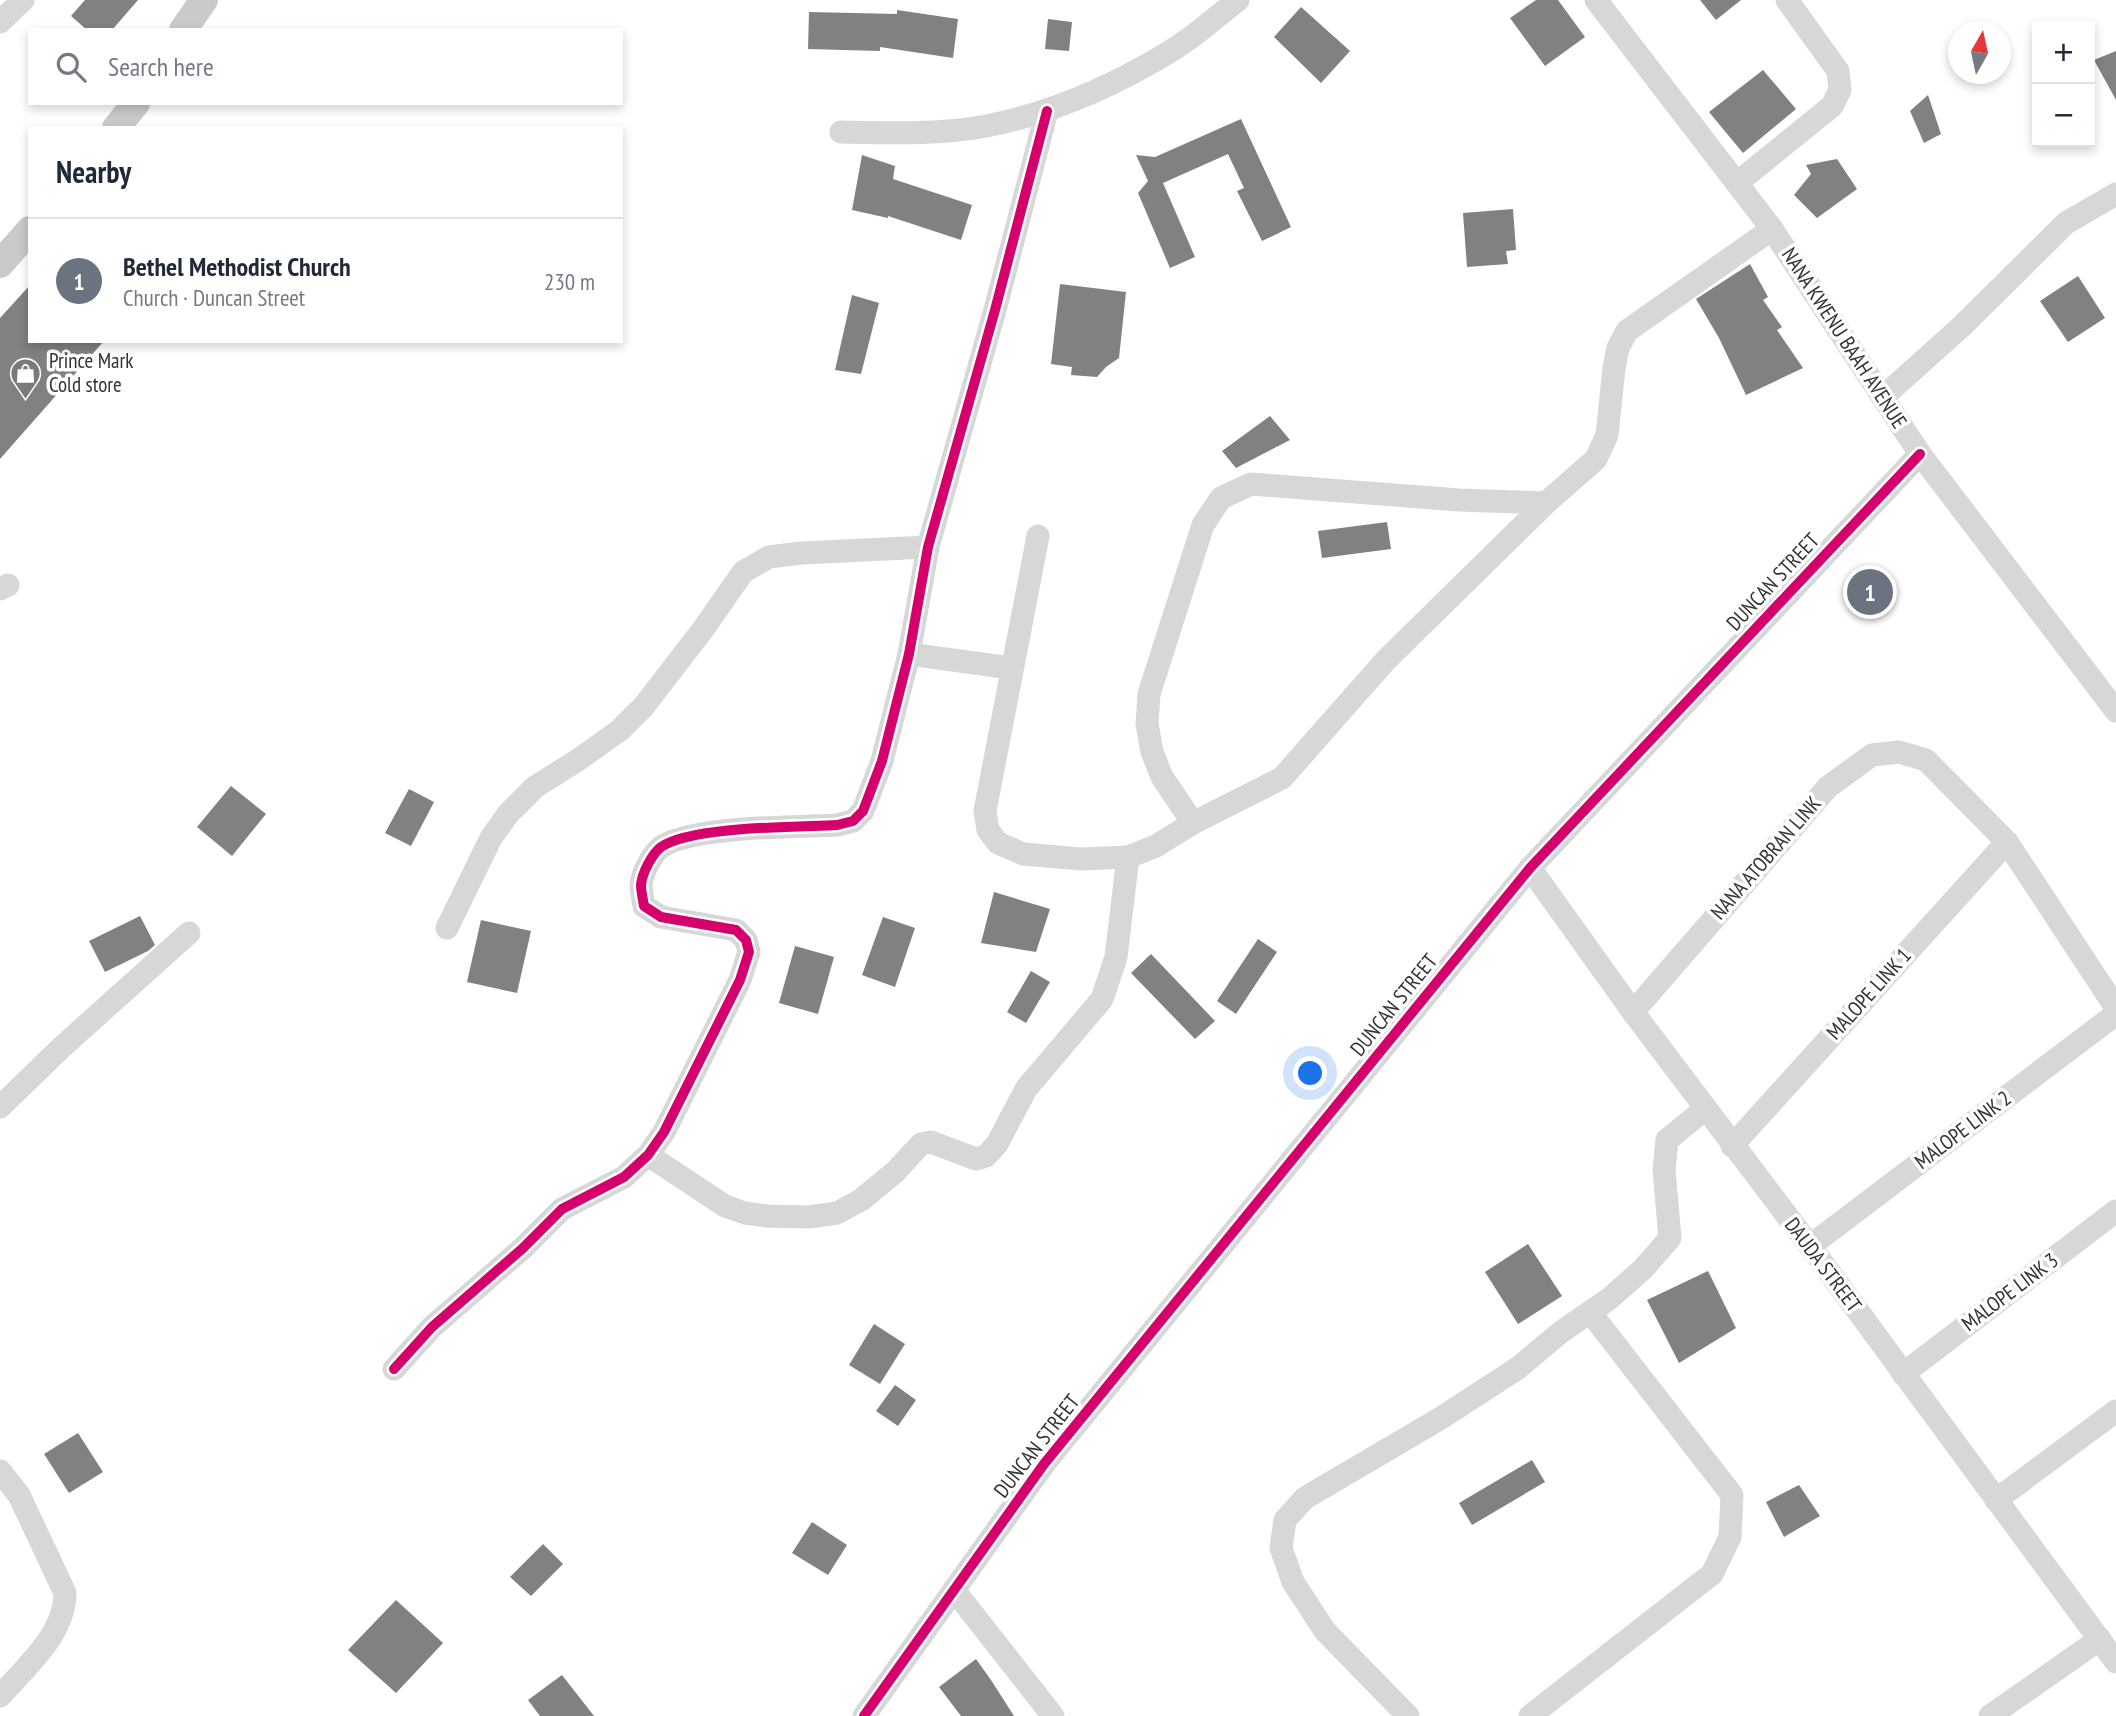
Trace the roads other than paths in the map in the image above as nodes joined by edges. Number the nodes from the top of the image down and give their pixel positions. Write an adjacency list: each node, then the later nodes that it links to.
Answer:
1 (23, 0): 6 (street)
2 (204, 0): 7 (main road)
3 (1238, 0): 9 (street)
4 (1596, 0): 12 (street, NANA KWENU BAAH AVENUE)
5 (1787, 0): 12 (street)
6 (0, 22)
7 (184, 28)
8 (134, 105): 10 (main road)
9 (1047, 111): 11 (street); 21 (street)
10 (118, 126)
11 (841, 132)
12 (1737, 183): 14 (street, NANA KWENU BAAH AVENUE)
13 (2116, 194): 17 (street)
14 (1772, 229): 17 (street, NANA KWENU BAAH AVENUE); 19 (street)
15 (28, 232): 16 (main road)
16 (0, 264)
17 (1883, 397): 18 (street, NANA KWENU BAAH AVENUE)
18 (1920, 454): 24 (street, NANA KWENU BAAH AVENUE); 28 (street, DUNCAN STREET)
19 (1546, 503): 25 (street); 25 (street)
20 (1038, 536): 23 (street)
21 (928, 547): 22 (street); 29 (street)
22 (909, 654): 23 (street); 37 (street)
23 (1011, 668): 27 (street)
24 (2116, 711)
25 (1193, 822): 27 (street)
26 (2007, 842): 31 (street); 32 (street, NANA ATOBRAN LINK); 36 (street, MALOPE LINK 1)
27 (1128, 857): 37 (street)
28 (1531, 868): 32 (street, DAUDA STREET); 46 (street, DUNCAN STREET)
29 (447, 928)
30 (189, 933): 34 (street)
31 (2116, 1007)
32 (1633, 1012): 35 (street, DAUDA STREET)
33 (2116, 1014): 39 (street, MALOPE LINK 2)
34 (0, 1107)
35 (1705, 1109): 36 (street, DAUDA STREET); 40 (street)
36 (1732, 1146): 39 (street, DAUDA STREET)
37 (648, 1155): 41 (street)
38 (2116, 1211): 42 (street, MALOPE LINK 3)
39 (1810, 1246): 42 (street, DAUDA STREET)
40 (1590, 1312): 54 (street); 55 (street)
41 (394, 1369)
42 (1903, 1374): 45 (street, DAUDA STREET)
43 (2116, 1411): 45 (street)
44 (0, 1471): 49 (street)
45 (1996, 1500): 47 (street, DAUDA STREET)
46 (954, 1590): 52 (street, DUNCAN STREET); 53 (street)
47 (2100, 1639): 48 (street, DAUDA STREET); 56 (street)
48 (2116, 1662)
49 (0, 1696)
50 (0, 1711): 51 (street)
51 (4, 1716)
52 (864, 1716)
53 (1053, 1716)
54 (1408, 1716)
55 (1530, 1716)
56 (1990, 1716)

